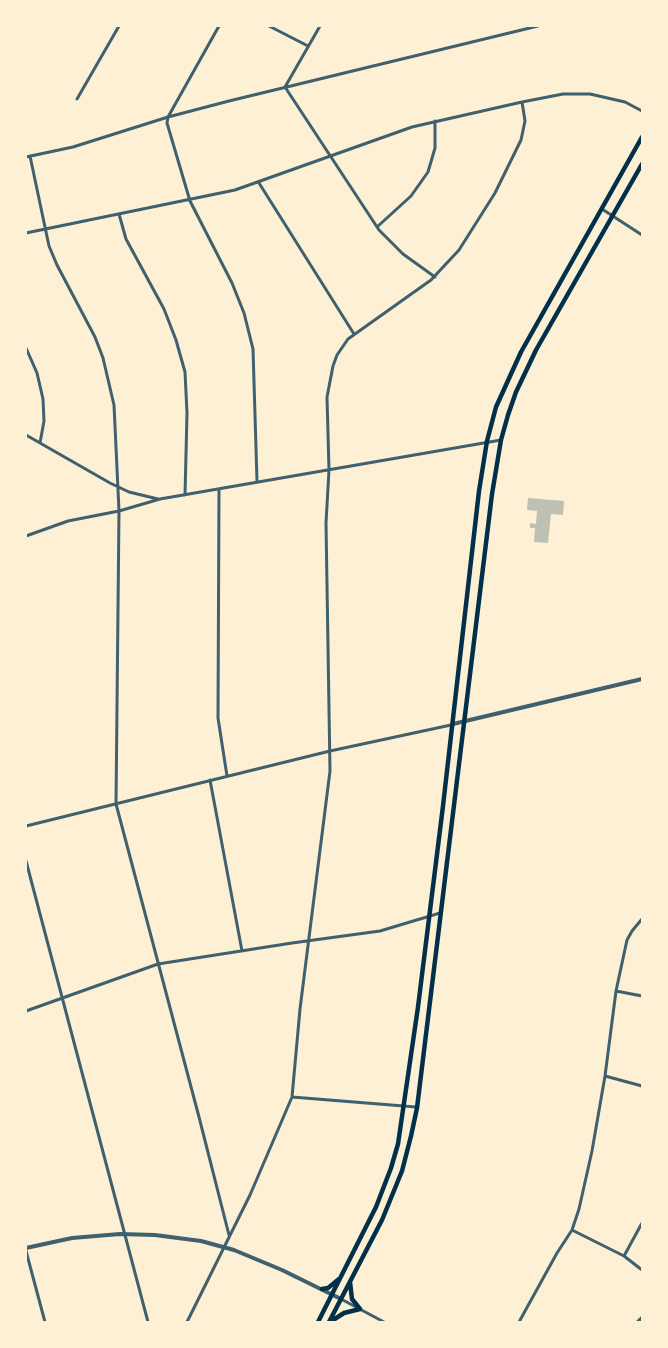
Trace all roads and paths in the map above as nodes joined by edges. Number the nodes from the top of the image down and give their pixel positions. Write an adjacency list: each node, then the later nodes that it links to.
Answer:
1 (119, 26): 8 (street)
2 (219, 26): 11 (street)
3 (269, 26): 6 (street)
4 (320, 26): 6 (street)
5 (538, 26): 7 (street)
6 (308, 46): 7 (street)
7 (285, 87): 11 (street); 15 (street)
8 (77, 99)
9 (522, 102): 10 (street); 12 (street); 27 (street)
10 (642, 111)
11 (168, 117): 14 (street); 19 (street)
12 (435, 121): 15 (street); 23 (street)
13 (642, 137): 20 (main road)
14 (30, 156): 16 (street); 24 (street)
15 (331, 156): 18 (street); 23 (street)
16 (26, 157)
17 (642, 164): 22 (main road)
18 (259, 183): 19 (street); 28 (street)
19 (190, 201): 21 (street); 35 (street)
20 (602, 209): 22 (street); 32 (main road)
21 (119, 214): 24 (street); 38 (street)
22 (613, 216): 26 (street); 31 (main road)
23 (377, 227): 27 (street)
24 (45, 229): 25 (street); 36 (street)
25 (26, 233)
26 (642, 235)
27 (435, 277): 28 (street)
28 (354, 334): 34 (street)
29 (26, 348): 33 (street)
30 (26, 435): 33 (street)
31 (501, 440): 32 (street); 43 (main road)
32 (487, 441): 34 (street); 42 (main road)
33 (40, 443): 36 (street)
34 (328, 470): 35 (street); 47 (street)
35 (257, 481): 37 (street)
36 (118, 486): 39 (street); 40 (street)
37 (219, 489): 38 (street); 48 (street)
38 (185, 495): 39 (street)
39 (160, 499): 40 (street)
40 (118, 511): 41 (street); 50 (street)
41 (26, 536)
42 (469, 575): 43 (main road); 46 (main road)
43 (482, 577): 45 (main road)
44 (642, 679): 45 (street)
45 (465, 722): 46 (street); 53 (main road)
46 (453, 724): 47 (street); 54 (main road)
47 (330, 751): 48 (street); 56 (street)
48 (227, 776): 49 (street)
49 (210, 780): 50 (street); 57 (street)
50 (116, 804): 51 (street); 58 (street)
51 (26, 826)
52 (26, 861): 62 (street)
53 (440, 913): 54 (street); 63 (main road)
54 (429, 917): 56 (street); 61 (main road)
55 (642, 920): 59 (street)
56 (308, 940): 57 (street); 67 (street)
57 (242, 951): 58 (street)
58 (158, 964): 62 (street); 73 (street)
59 (616, 991): 60 (street); 65 (street)
60 (642, 996)
61 (419, 997): 63 (main road); 68 (main road)
62 (63, 998): 64 (street); 72 (street)
63 (430, 998): 69 (main road)
64 (26, 1011)
65 (605, 1076): 66 (street); 71 (street)
66 (642, 1086)
67 (292, 1098): 68 (street); 73 (street)
68 (404, 1106): 69 (street); 78 (main road)
69 (417, 1107): 79 (main road)
70 (642, 1223): 76 (street)
71 (572, 1230): 76 (street); 91 (street)
72 (125, 1234): 74 (street); 75 (street); 87 (street)
73 (229, 1237): 74 (street)
74 (224, 1247): 80 (street); 88 (street)
75 (26, 1250): 86 (street)
76 (624, 1256): 77 (street)
77 (642, 1270)
78 (341, 1278): 80 (main road); 81 (main road)
79 (350, 1282): 82 (main road); 83 (main road)
80 (322, 1289): 81 (street)
81 (332, 1294): 82 (street); 89 (main road)
82 (341, 1299): 83 (street); 85 (main road)
83 (360, 1309): 85 (main road); 90 (street)
84 (642, 1318): 92 (street)
85 (329, 1322)
86 (45, 1323)
87 (148, 1323)
88 (187, 1323)
89 (318, 1323)
90 (384, 1323)
91 (519, 1323)
92 (638, 1323)

